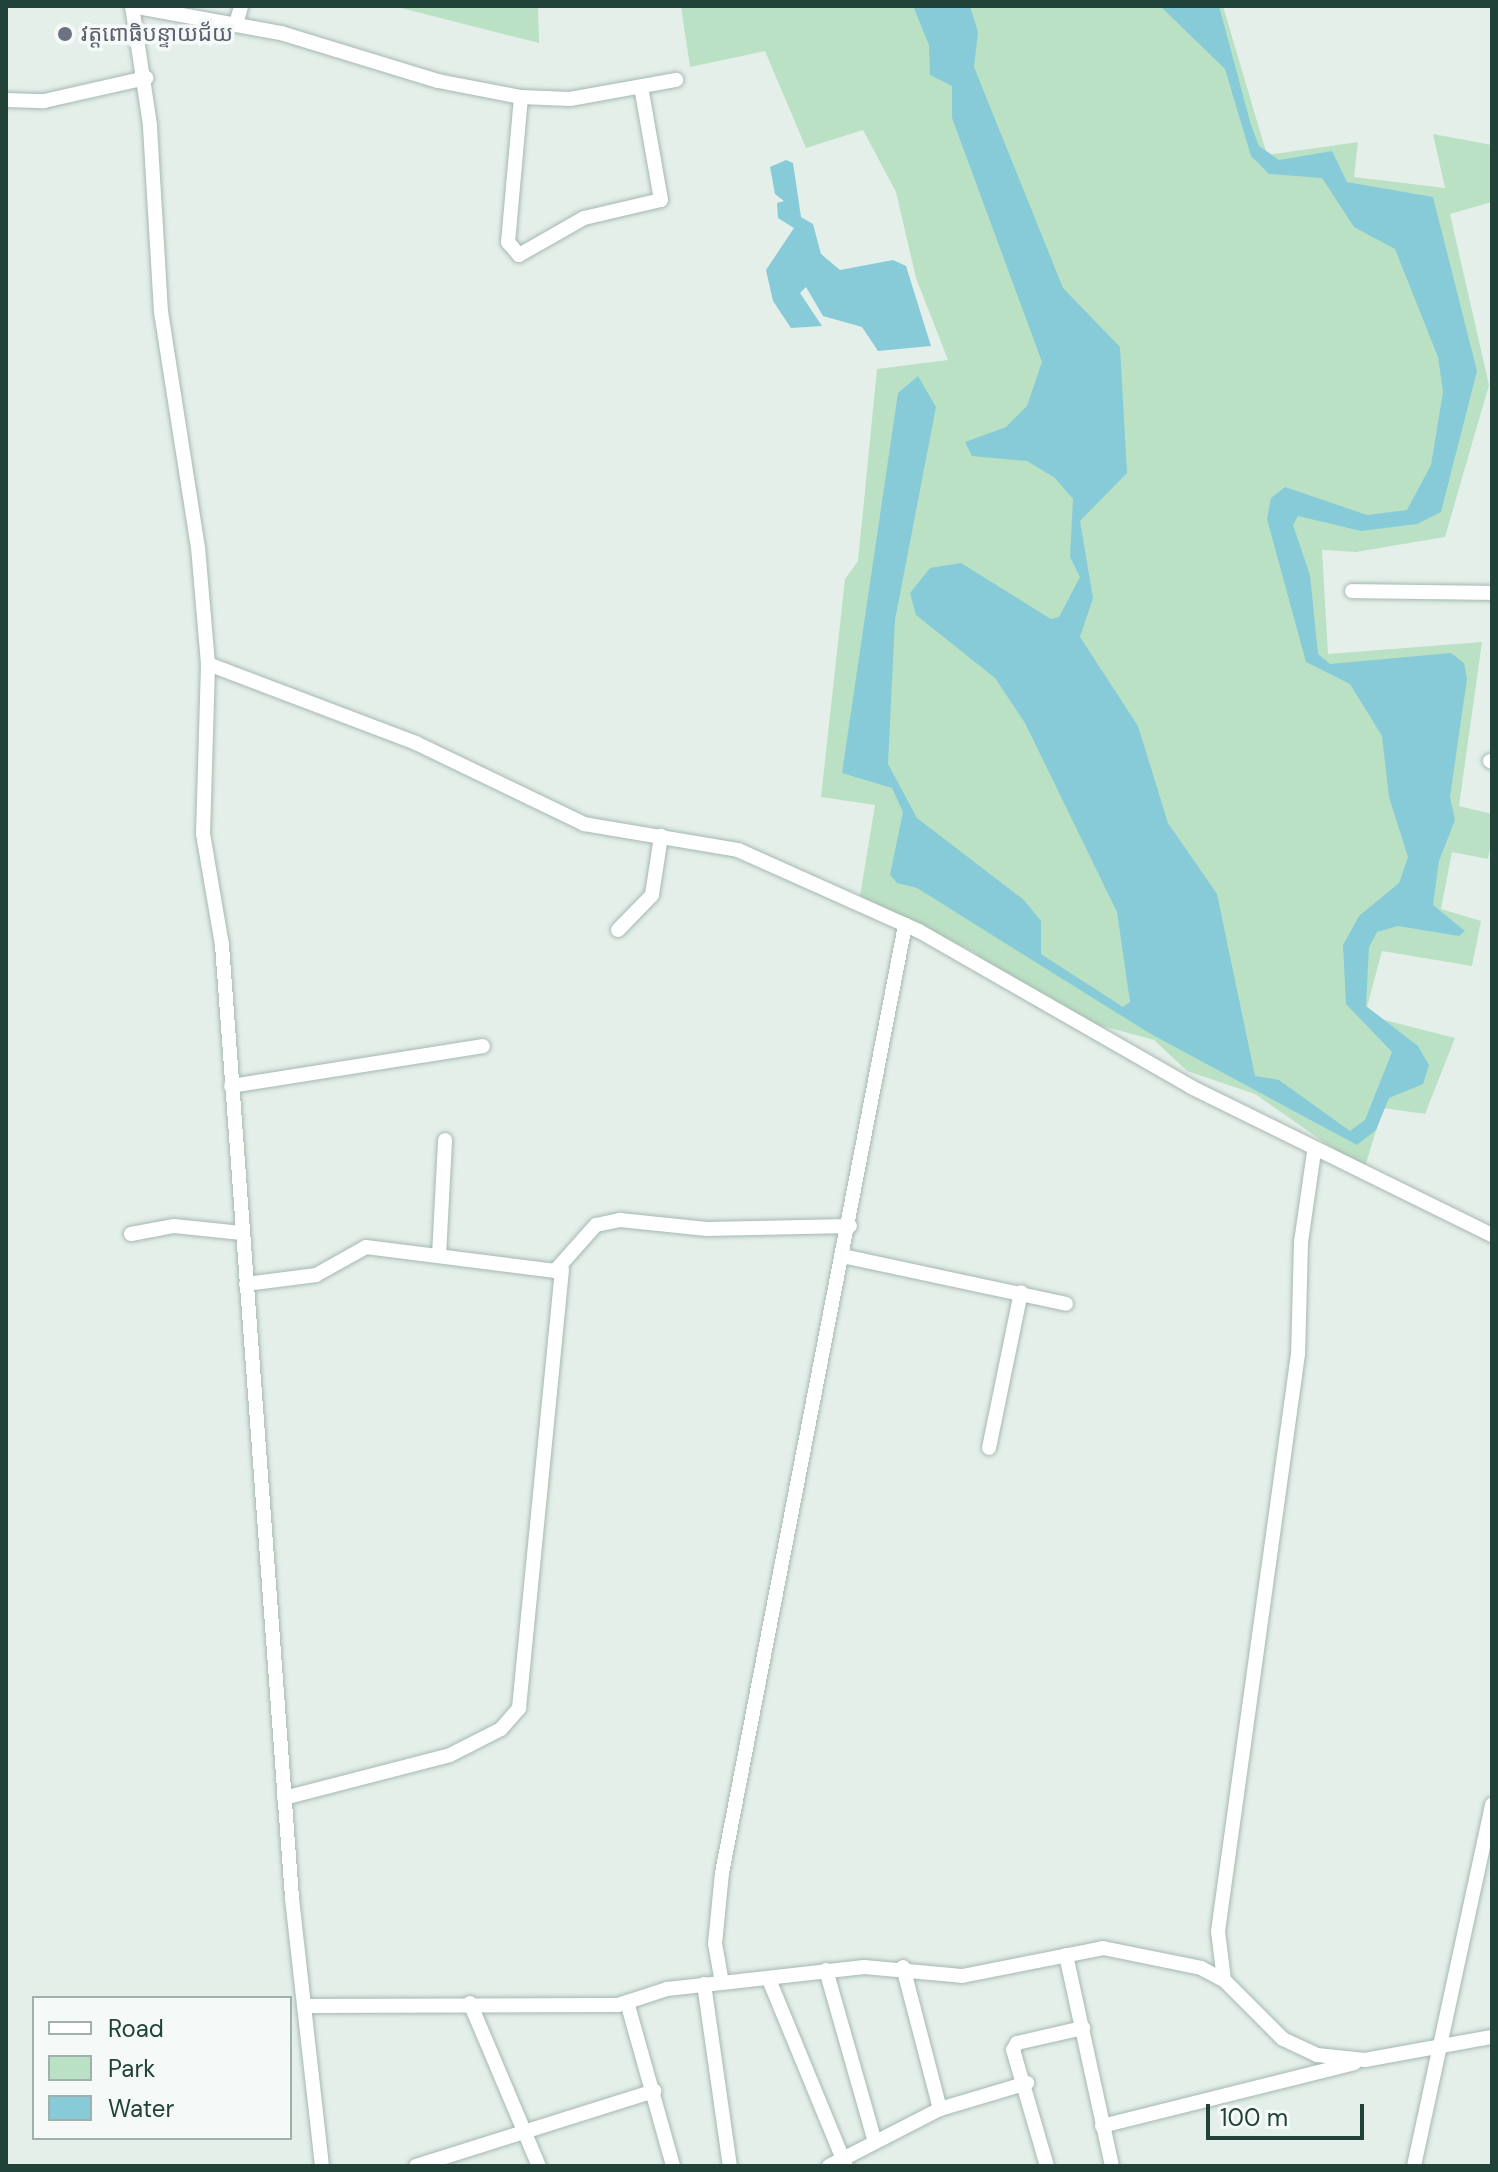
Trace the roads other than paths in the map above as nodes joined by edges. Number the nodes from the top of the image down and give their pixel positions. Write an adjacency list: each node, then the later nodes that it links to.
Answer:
1 (132, 6): 3 (street); 4 (street)
2 (241, 6): 3 (street)
3 (236, 24): 7 (street)
4 (146, 78): 8 (street); 11 (street)
5 (676, 80): 6 (street)
6 (641, 87): 7 (street); 7 (street)
7 (521, 97)
8 (6, 100)
9 (1352, 591): 10 (street)
10 (1492, 593)
11 (208, 664): 12 (street); 16 (street)
12 (661, 836): 13 (street); 14 (street)
13 (905, 925): 18 (street); 19 (street)
14 (618, 930)
15 (483, 1046): 16 (street)
16 (231, 1086): 20 (street)
17 (445, 1140): 23 (street)
18 (1314, 1152): 22 (street); 35 (street)
19 (850, 1226): 24 (street); 25 (street)
20 (242, 1233): 21 (street); 26 (street)
21 (131, 1234)
22 (1492, 1235)
23 (439, 1256): 25 (street); 26 (street)
24 (843, 1256): 27 (street); 37 (street)
25 (562, 1269): 30 (street)
26 (246, 1284): 30 (street)
27 (1021, 1292): 28 (street); 29 (street)
28 (1066, 1304)
29 (989, 1448)
30 (284, 1798): 41 (street)
31 (1492, 1804): 44 (street)
32 (1066, 1955): 33 (street); 35 (street); 42 (street)
33 (903, 1967): 34 (street); 48 (street)
34 (826, 1970): 36 (street); 51 (street)
35 (1224, 1980): 45 (street)
36 (770, 1982): 37 (street); 52 (street)
37 (722, 1983): 38 (street)
38 (704, 1984): 39 (street); 57 (street)
39 (627, 2002): 40 (street); 47 (street)
40 (470, 2003): 41 (street); 50 (street)
41 (304, 2006): 53 (street)
42 (1083, 2028): 46 (street); 49 (street)
43 (1492, 2037): 44 (street)
44 (1443, 2048): 45 (street); 60 (street)
45 (1365, 2060): 49 (street)
46 (1027, 2083): 48 (street); 58 (street)
47 (654, 2091): 50 (street); 56 (street)
48 (940, 2109): 51 (street)
49 (1102, 2126): 59 (street)
50 (524, 2132): 54 (street); 55 (street)
51 (874, 2139): 52 (street)
52 (839, 2163)
53 (322, 2166)
54 (416, 2166)
55 (539, 2166)
56 (673, 2166)
57 (730, 2166)
58 (1047, 2166)
59 (1112, 2166)
60 (1414, 2166)

